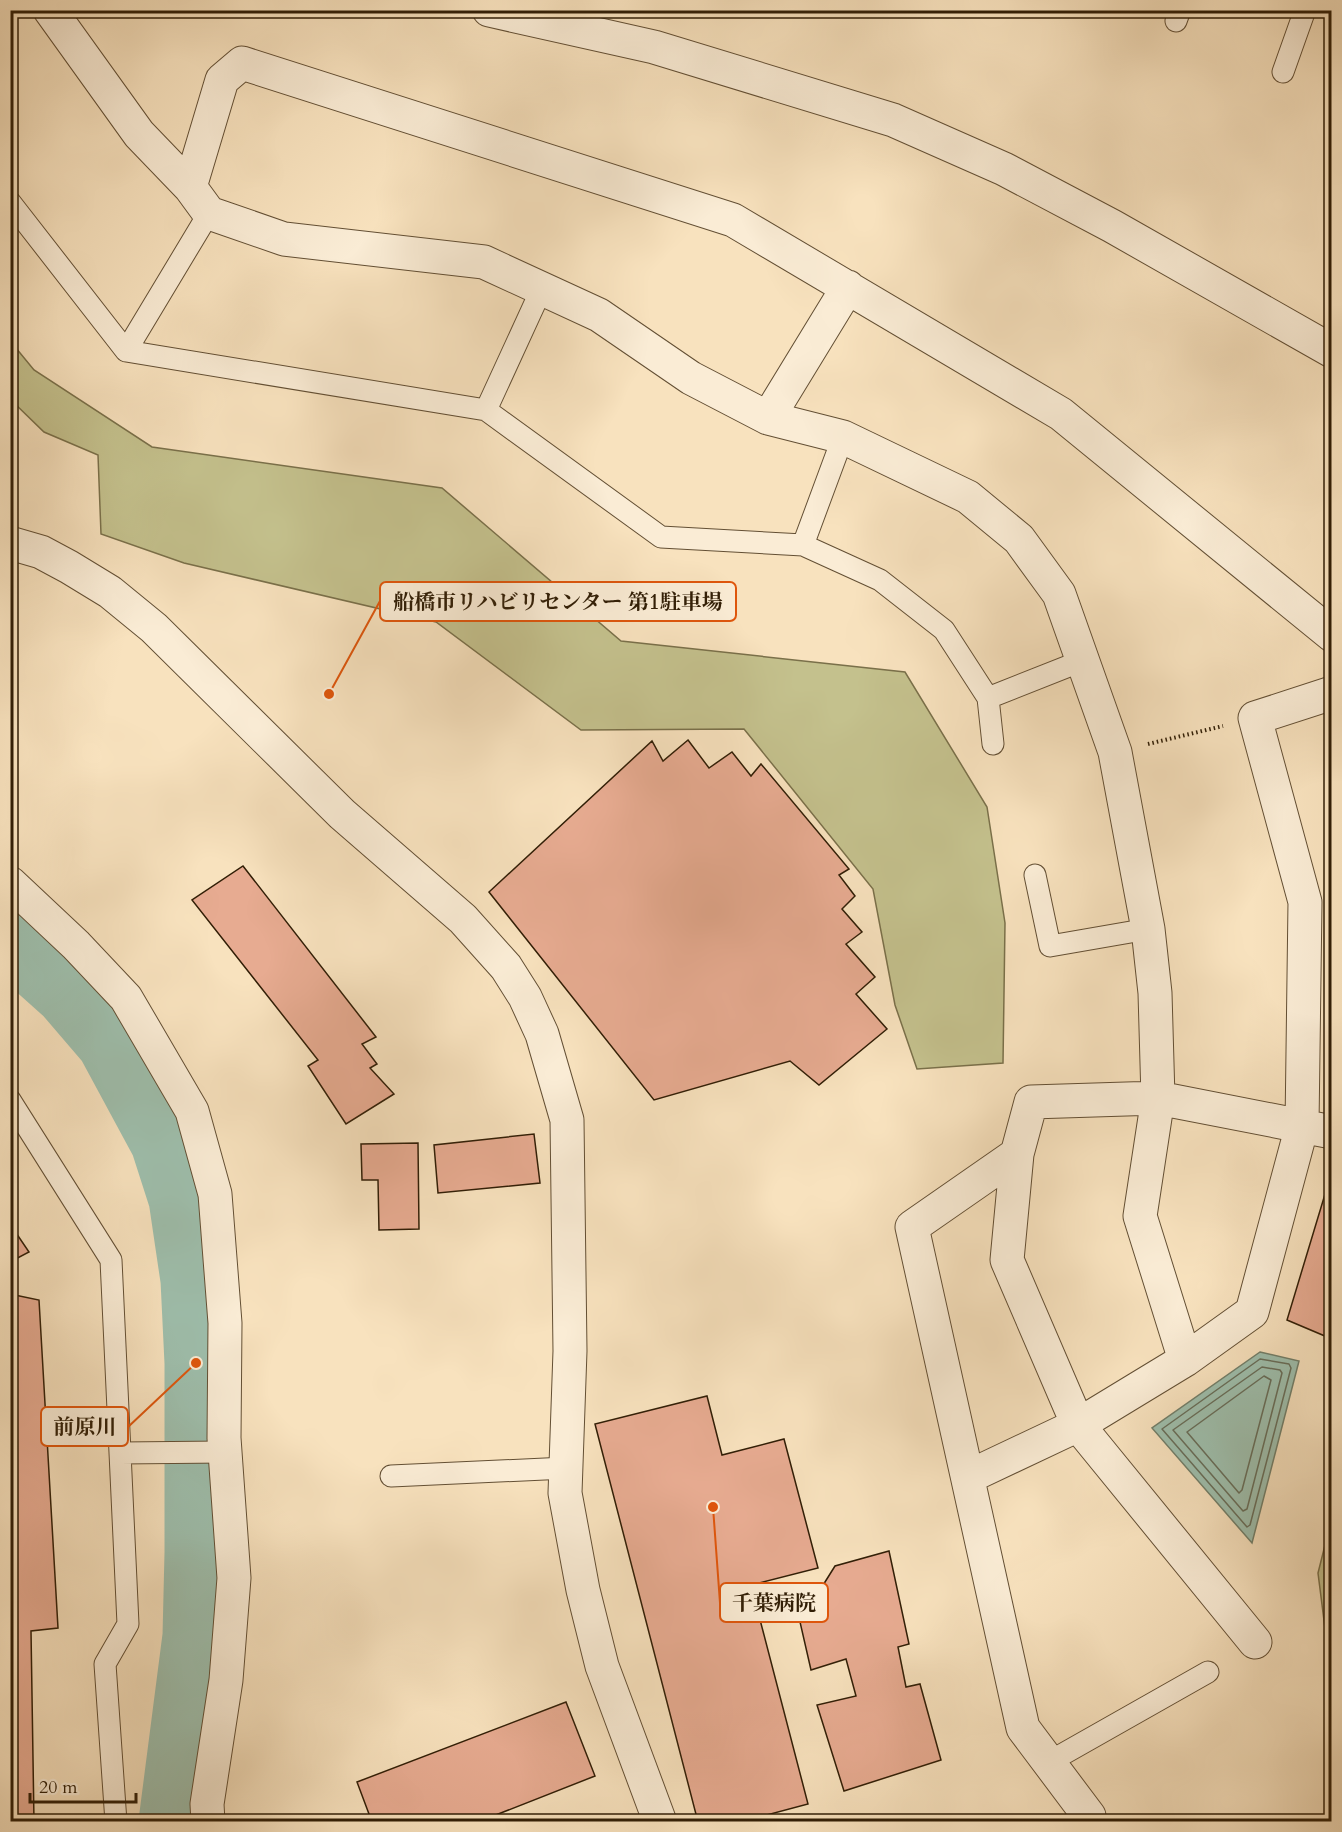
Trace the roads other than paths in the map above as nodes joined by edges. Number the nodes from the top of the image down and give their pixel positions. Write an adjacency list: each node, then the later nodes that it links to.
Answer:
1 (50, 10): 5 (street)
2 (489, 10): 11 (street)
3 (1305, 10): 4 (lane)
4 (1283, 72)
5 (190, 187): 7 (street); 8 (street)
6 (10, 202): 10 (lane)
7 (209, 213): 9 (street); 10 (lane)
8 (848, 287): 13 (street); 17 (street)
9 (542, 288): 12 (lane); 13 (street)
10 (126, 351): 12 (lane)
11 (1332, 351)
12 (486, 410): 16 (lane)
13 (768, 418): 14 (street)
14 (843, 437): 16 (lane); 18 (street)
15 (10, 543): 33 (street)
16 (803, 545): 20 (lane)
17 (1332, 635)
18 (1084, 660): 20 (lane); 24 (street)
19 (1332, 693): 27 (street)
20 (988, 698): 21 (lane)
21 (993, 744)
22 (1035, 875): 24 (lane)
23 (10, 883): 31 (street)
24 (1148, 929): 25 (street)
25 (1158, 1098): 27 (street); 28 (street); 29 (street)
26 (10, 1100): 32 (lane)
27 (1317, 1129): 29 (street)
28 (1017, 1154): 30 (street); 35 (street)
29 (1185, 1360): 30 (street)
30 (1078, 1425): 35 (street); 36 (street)
31 (225, 1452): 32 (lane); 40 (street)
32 (120, 1453): 39 (lane)
33 (566, 1468): 34 (lane); 41 (street)
34 (391, 1476)
35 (968, 1478): 38 (street)
36 (1255, 1642)
37 (1208, 1672): 38 (lane)
38 (1049, 1762): 42 (street)
39 (116, 1821)
40 (208, 1821)
41 (660, 1821)
42 (1089, 1821)

